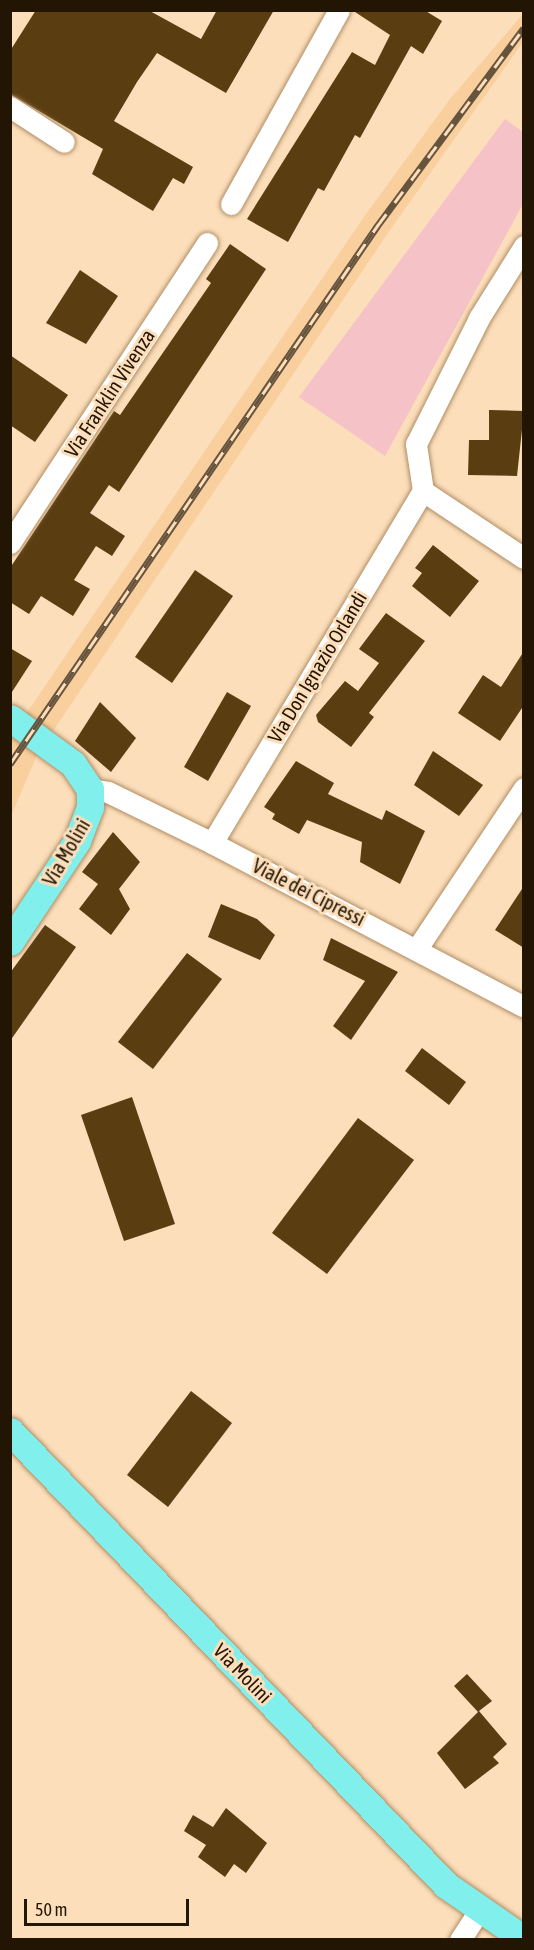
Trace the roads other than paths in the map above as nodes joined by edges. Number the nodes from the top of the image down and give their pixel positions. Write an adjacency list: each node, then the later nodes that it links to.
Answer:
1 (339, 10): 4 (street)
2 (10, 107): 3 (street)
3 (64, 142)
4 (231, 204)
5 (207, 243): 8 (street, Via Franklin Vivenza)
6 (524, 246): 7 (street)
7 (423, 491): 9 (street); 13 (street, Via Don Ignazio Orlandi)
8 (10, 543)
9 (524, 558)
10 (10, 718): 12 (main road)
11 (524, 788): 15 (street)
12 (90, 789): 13 (street, Viale dei Cipressi); 14 (main road, Via Molini)
13 (212, 843): 15 (street, Viale dei Cipressi)
14 (10, 942)
15 (418, 947): 16 (street, Viale dei Cipressi)
16 (524, 1007)
17 (10, 1431): 18 (main road, Via Molini)
18 (478, 1912): 19 (main road, Via Molini); 20 (street)
19 (524, 1939)
20 (460, 1940)

